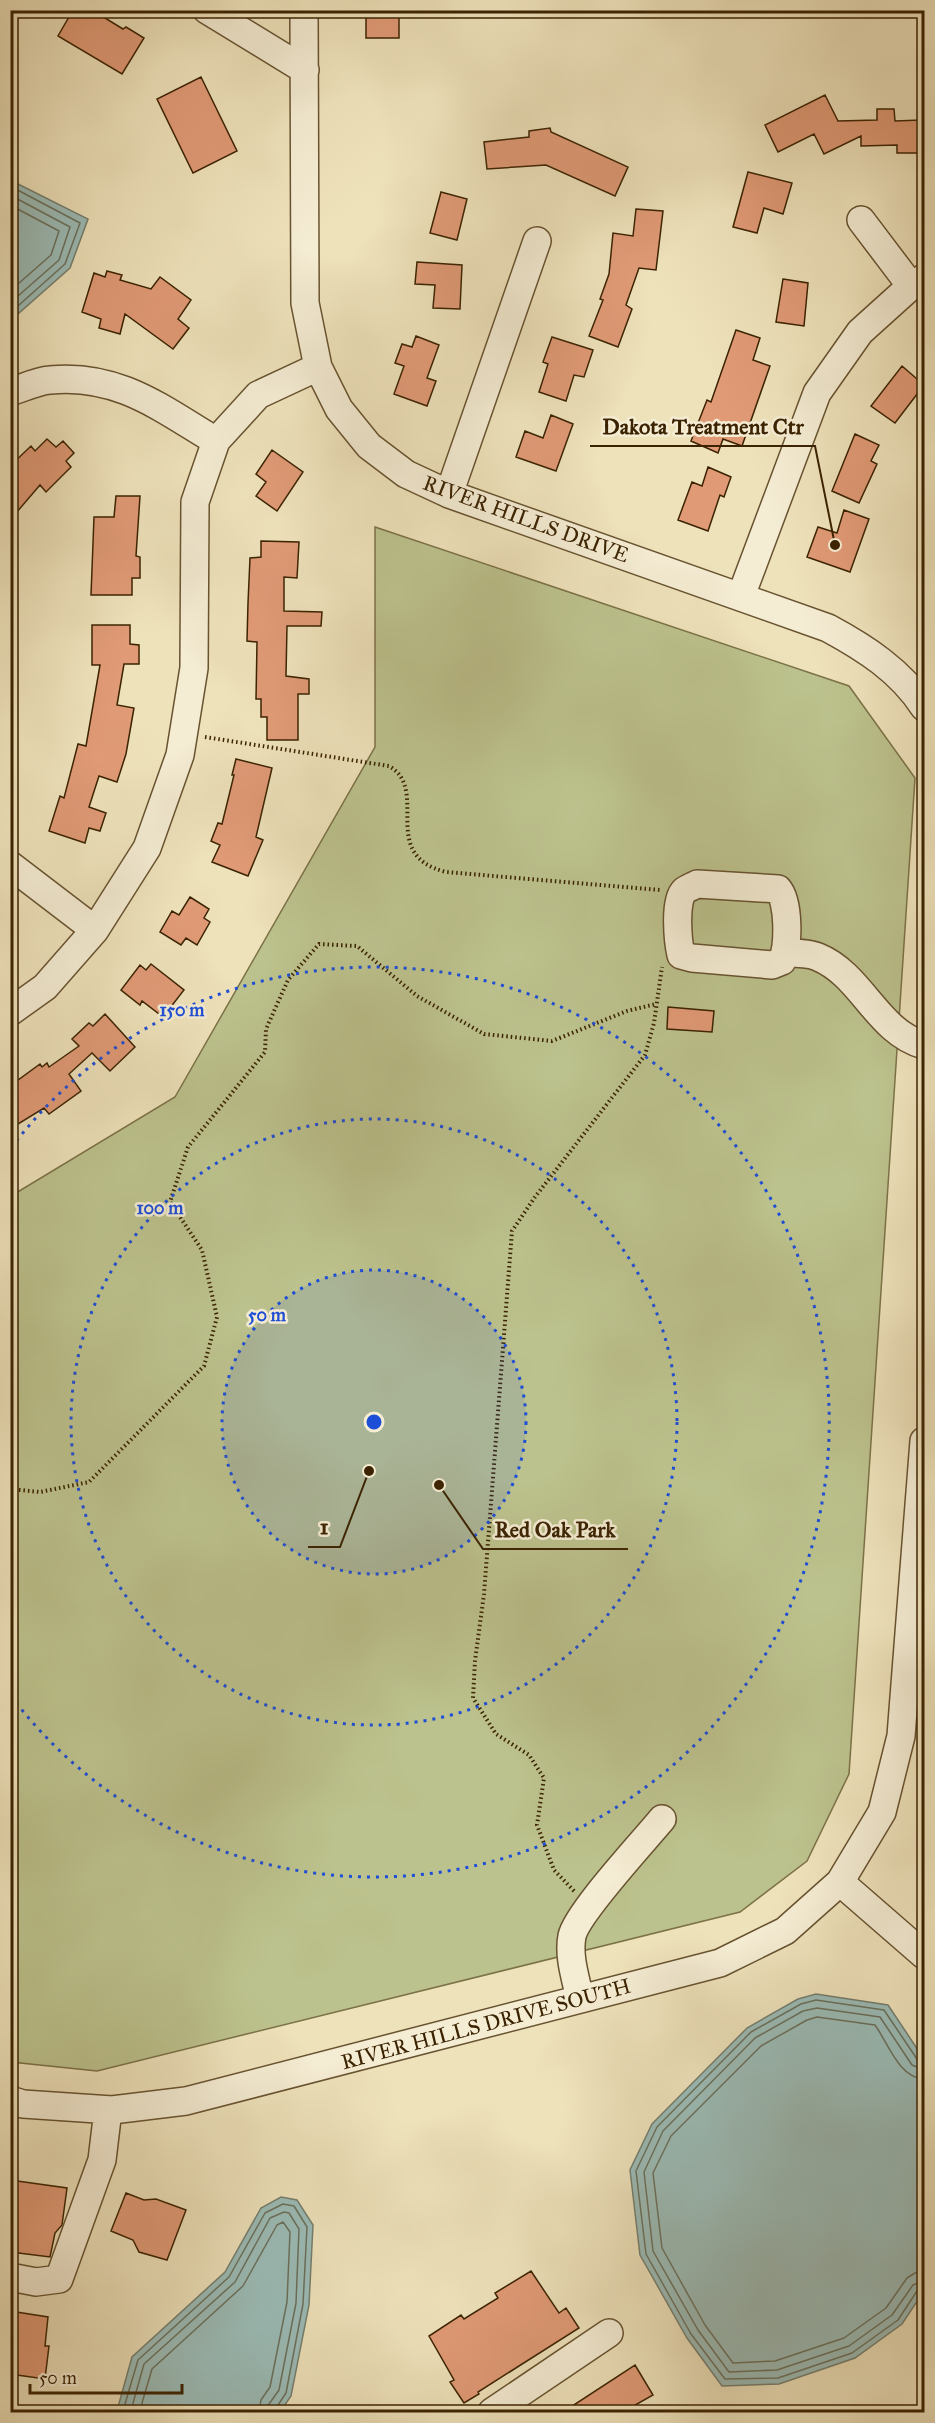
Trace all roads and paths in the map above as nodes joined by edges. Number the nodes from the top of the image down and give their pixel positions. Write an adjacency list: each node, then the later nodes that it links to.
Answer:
1 (207, 10): 3 (street)
2 (304, 10): 3 (street, RIVER HILLS DRIVE)
3 (305, 70): 7 (street, RIVER HILLS DRIVE)
4 (861, 220): 6 (street)
5 (537, 241): 10 (street)
6 (918, 282): 11 (street)
7 (318, 367): 9 (street); 10 (street, RIVER HILLS DRIVE)
8 (10, 392): 9 (street)
9 (216, 441): 13 (street)
10 (449, 494): 11 (street, RIVER HILLS DRIVE)
11 (741, 596): 12 (street, RIVER HILLS DRIVE)
12 (924, 707)
13 (184, 732): 15 (path); 16 (street)
14 (10, 864): 16 (street)
15 (684, 891): 17 (street); 17 (street)
16 (95, 930): 18 (street)
17 (786, 953): 19 (street)
18 (10, 1012)
19 (924, 1045)
20 (924, 1441): 23 (street)
21 (10, 1489): 24 (path)
22 (662, 1819): 24 (street)
23 (840, 1882): 25 (street); 26 (street, RIVER HILLS DRIVE SOUTH)
24 (591, 1905): 26 (street)
25 (924, 1955)
26 (580, 1999): 28 (street, RIVER HILLS DRIVE SOUTH)
27 (10, 2100): 28 (street, RIVER HILLS DRIVE SOUTH)
28 (108, 2110): 29 (street)
29 (10, 2277)
30 (609, 2333): 31 (street)
31 (492, 2412)

